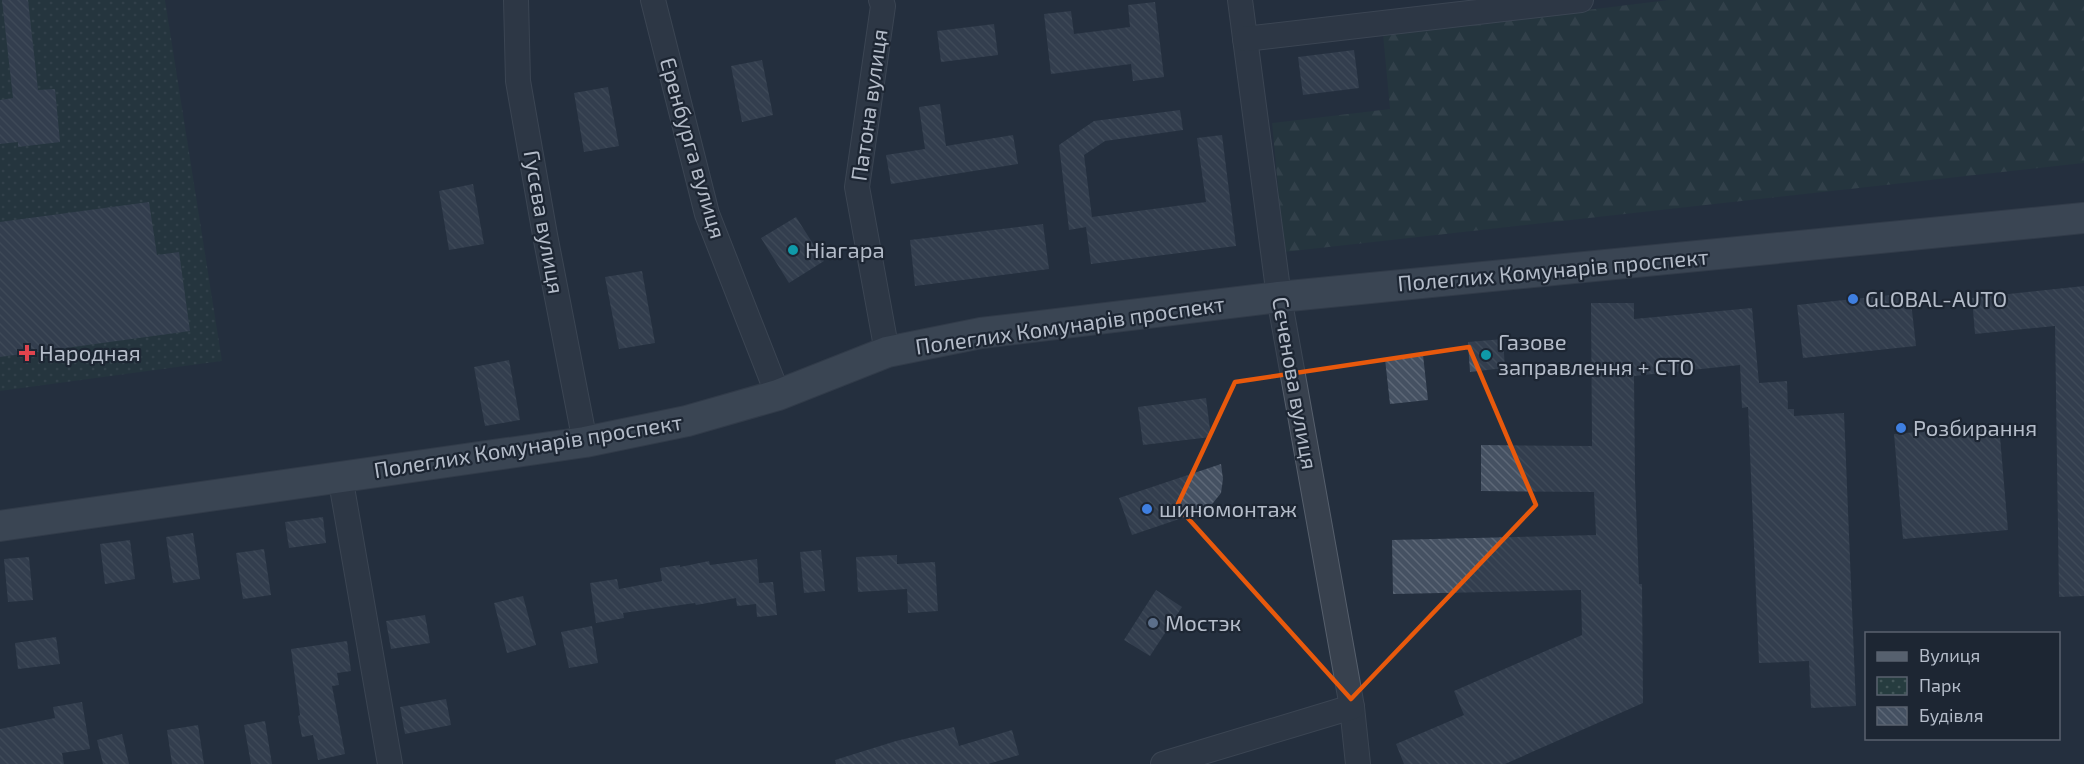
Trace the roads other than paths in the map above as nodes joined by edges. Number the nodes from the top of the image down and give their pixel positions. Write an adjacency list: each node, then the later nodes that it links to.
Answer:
1 (516, 0): 11 (street, Гусєва вулиця)
2 (653, 0): 10 (street, Еренбурга вулиця)
3 (881, 0): 9 (street, Патона вулиця)
4 (1239, 0): 6 (street, Сєченова вулиця)
5 (1581, 0): 6 (street)
6 (1245, 39): 8 (street, Сєченова вулиця)
7 (2084, 218): 8 (main road, Полеглих Комунарів проспект)
8 (1279, 297): 9 (main road, Полеглих Комунарів проспект); 14 (street, Сєченова вулиця)
9 (886, 352): 10 (main road, Полеглих Комунарів проспект)
10 (778, 395): 11 (main road, Полеглих Комунарів проспект)
11 (585, 441): 12 (main road, Полеглих Комунарів проспект)
12 (340, 476): 13 (main road, Полеглих Комунарів проспект); 15 (street)
13 (0, 526)
14 (1352, 707): 16 (street); 17 (street, Сєченова вулиця)
15 (390, 764)
16 (1162, 764)
17 (1358, 764)

